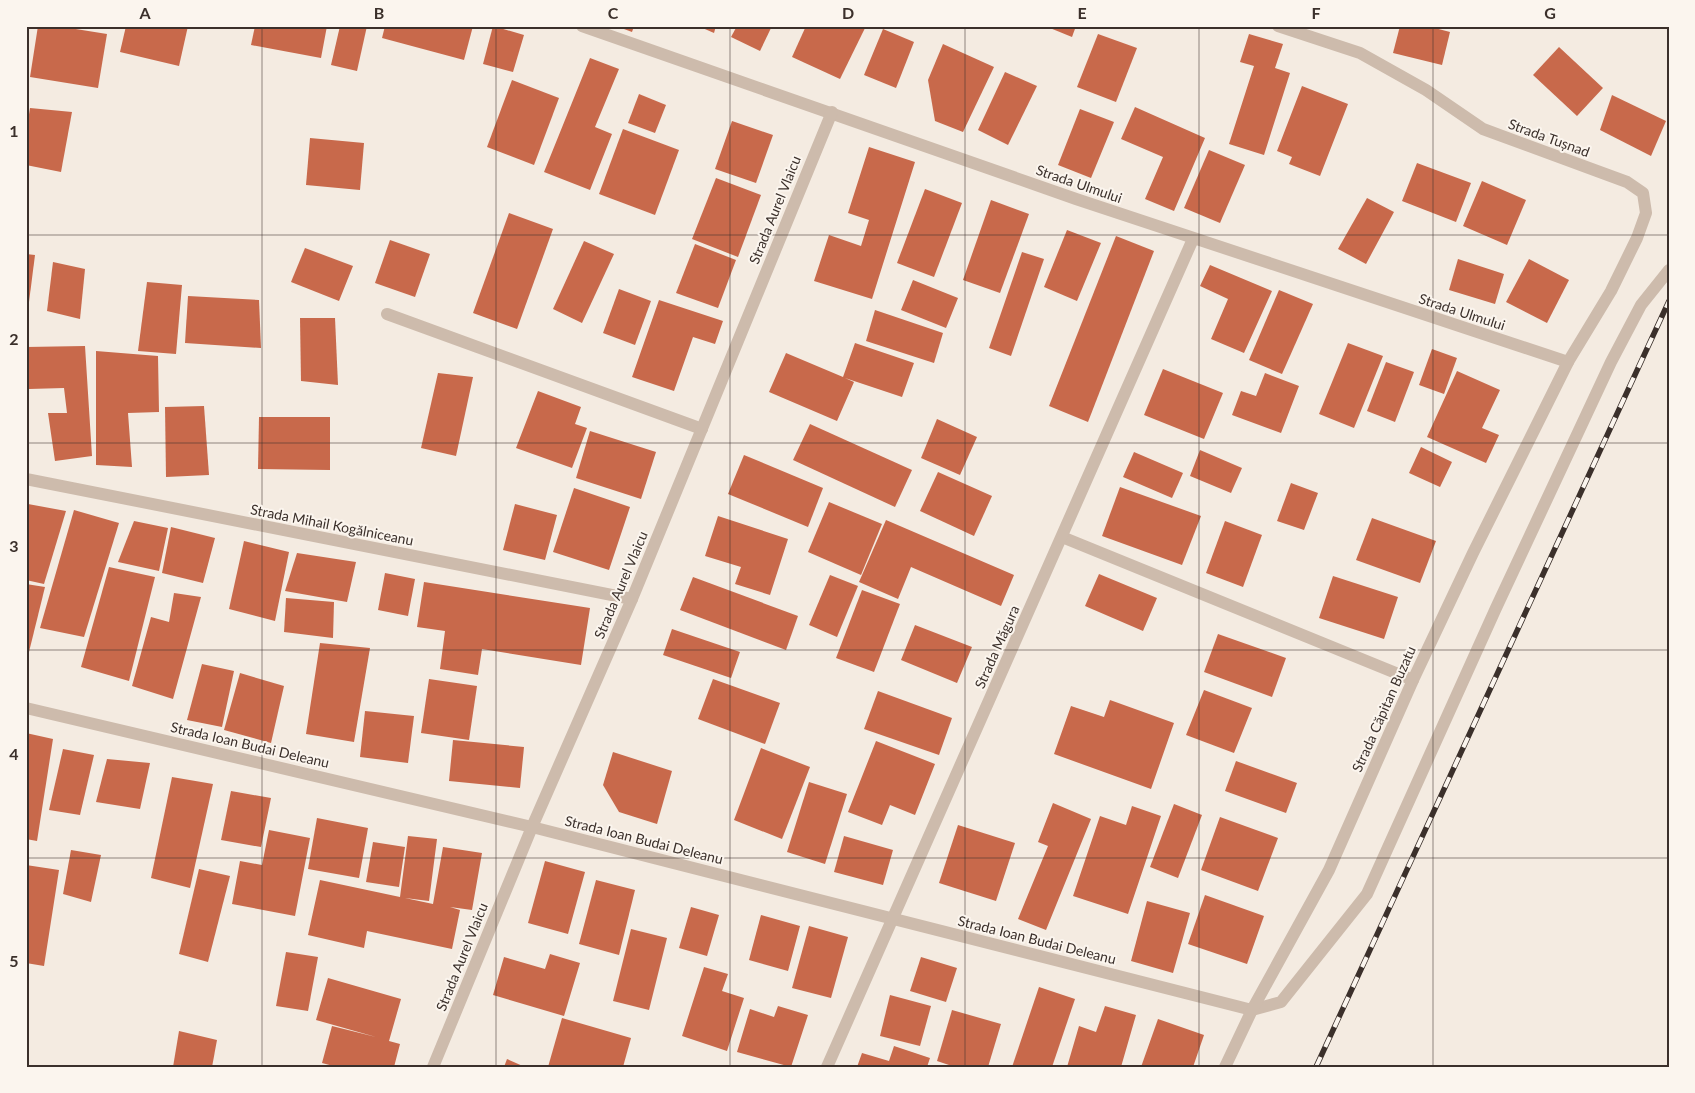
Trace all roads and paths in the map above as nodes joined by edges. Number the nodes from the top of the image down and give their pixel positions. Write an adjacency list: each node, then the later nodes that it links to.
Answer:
1 (582, 26): 3 (street, Strada Ulmului)
2 (1278, 26): 7 (street, Strada Tușnad)
3 (832, 112): 4 (street, Strada Ulmului); 8 (street, Strada Aurel Vlaicu)
4 (1194, 239): 7 (street, Strada Ulmului); 10 (street, Strada Măgura)
5 (1669, 270): 16 (street)
6 (387, 314): 8 (street)
7 (1568, 362): 12 (street, Strada Căpitan Buzatu)
8 (702, 429): 11 (street, Strada Aurel Vlaicu)
9 (26, 479): 11 (street, Strada Mihail Kogălniceanu)
10 (1062, 537): 12 (street); 15 (street, Strada Măgura)
11 (632, 599): 14 (street, Strada Aurel Vlaicu)
12 (1413, 680): 16 (street, Strada Căpitan Buzatu)
13 (26, 708): 14 (street, Strada Ioan Budai Deleanu)
14 (532, 827): 15 (street, Strada Ioan Budai Deleanu); 17 (street, Strada Aurel Vlaicu)
15 (893, 919): 16 (street, Strada Ioan Budai Deleanu); 18 (street, Strada Măgura)
16 (1252, 1010): 19 (street, Strada Căpitan Buzatu)
17 (433, 1067)
18 (827, 1067)
19 (1225, 1067)

